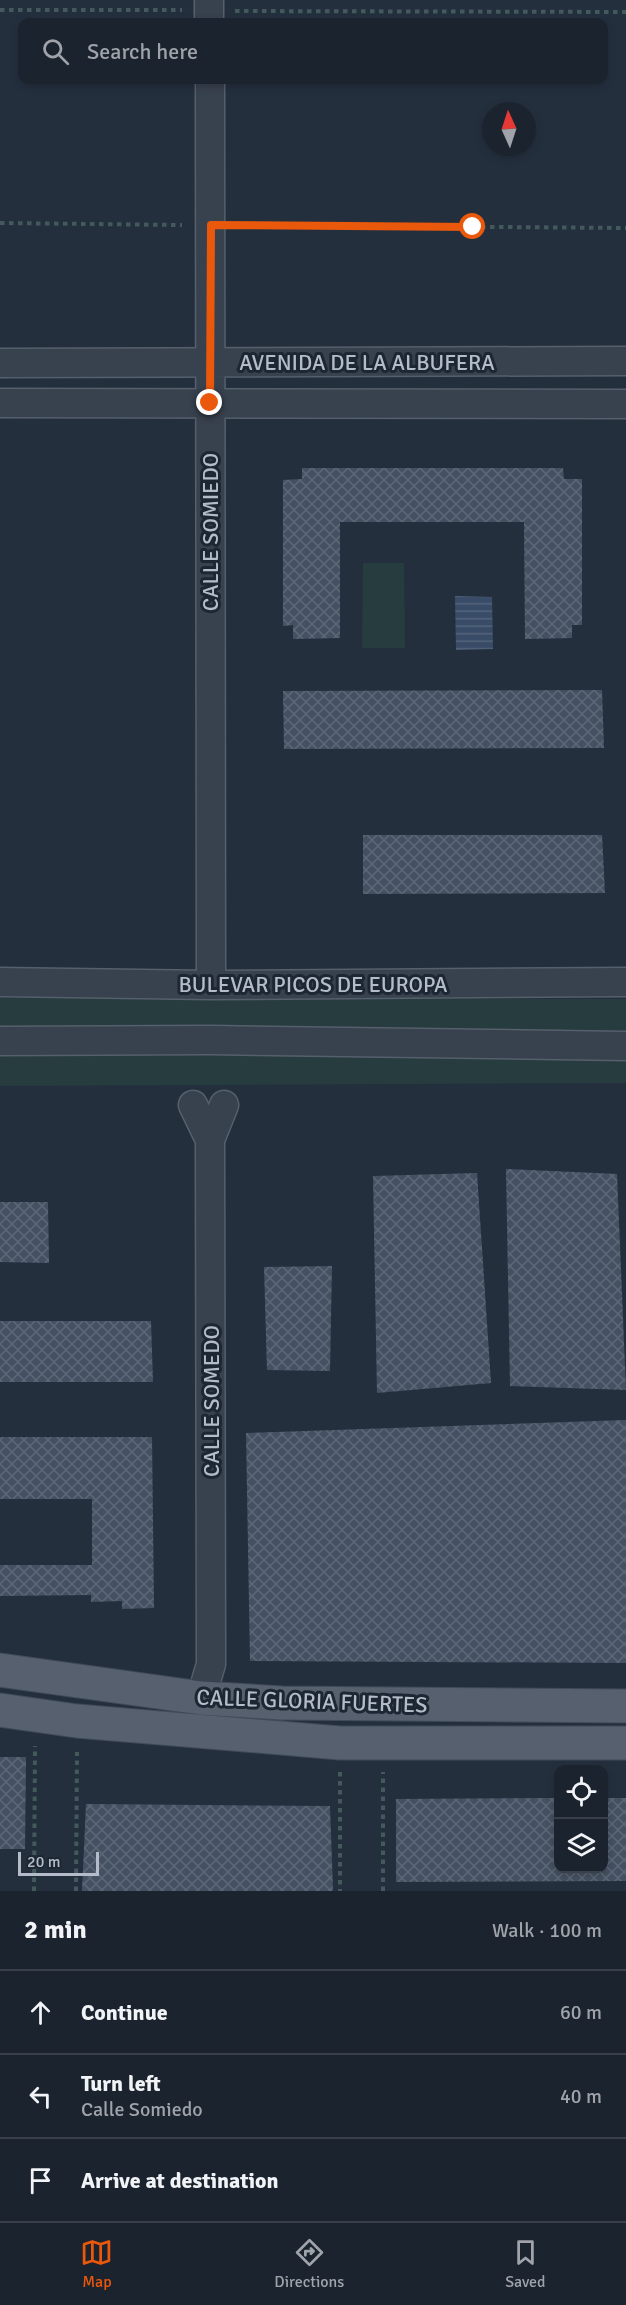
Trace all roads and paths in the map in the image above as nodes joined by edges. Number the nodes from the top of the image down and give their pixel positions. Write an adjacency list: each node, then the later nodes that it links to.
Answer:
1 (0, 9): 2 (path)
2 (209, 11): 3 (path)
3 (626, 12)
4 (210, 84): 6 (street, CALLE SOMIEDO)
5 (0, 224): 6 (path)
6 (211, 225): 7 (path); 9 (street, CALLE SOMIEDO)
7 (626, 228)
8 (626, 361): 9 (street, AVENIDA DE LA ALBUFERA)
9 (210, 362): 10 (street, AVENIDA DE LA ALBUFERA); 12 (street, CALLE SOMIEDO)
10 (0, 363)
11 (0, 403): 12 (street, AVENIDA DE LA ALBUFERA)
12 (210, 403): 13 (street, AVENIDA DE LA ALBUFERA); 16 (street, CALLE SOMIEDO)
13 (626, 404)
14 (0, 982): 16 (street, BULEVAR PICOS DE EUROPA)
15 (626, 982): 16 (street, BULEVAR PICOS DE EUROPA)
16 (210, 985)
17 (0, 1041): 18 (street)
18 (625, 1046)
19 (193, 1105): 21 (street)
20 (224, 1105): 21 (street, CALLE SOMEDO)
21 (210, 1140): 23 (street, CALLE SOMEDO)
22 (0, 1670): 23 (main road, CALLE GLORIA FUERTES)
23 (217, 1699): 24 (main road, CALLE GLORIA FUERTES)
24 (626, 1706)
25 (0, 1710): 26 (main road, CALLE GLORIA FUERTES)
26 (35, 1715): 27 (main road, CALLE GLORIA FUERTES); 31 (path)
27 (77, 1721): 28 (main road, CALLE GLORIA FUERTES); 32 (path)
28 (340, 1743): 29 (main road, CALLE GLORIA FUERTES); 33 (path)
29 (384, 1743): 30 (main road, CALLE GLORIA FUERTES); 34 (path)
30 (626, 1743)
31 (34, 1891)
32 (76, 1891)
33 (340, 1891)
34 (383, 1891)

